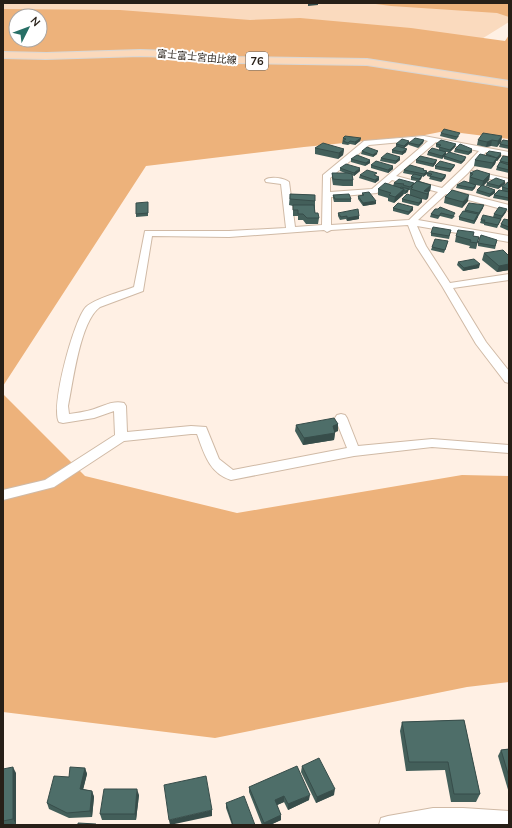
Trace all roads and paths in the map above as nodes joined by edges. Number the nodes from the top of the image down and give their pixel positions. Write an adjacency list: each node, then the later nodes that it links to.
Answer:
1 (3, 55): 2 (main road, 富士富士宮由比線 / 76)
2 (509, 84)
3 (435, 139): 4 (street); 7 (street); 11 (street)
4 (484, 149): 5 (street); 6 (street)
5 (509, 154)
6 (465, 171): 9 (street); 10 (street)
7 (391, 177): 10 (street); 11 (street)
8 (269, 180): 15 (street)
9 (509, 180)
10 (444, 191): 12 (street); 13 (street)
11 (326, 195): 14 (street)
12 (509, 208)
13 (411, 222): 14 (street); 16 (street); 18 (street)
14 (327, 229): 15 (street)
15 (291, 231): 21 (street)
16 (509, 239)
17 (509, 276): 18 (street)
18 (448, 286): 19 (street)
19 (509, 378)
20 (341, 418): 23 (street)
21 (121, 437): 23 (street); 24 (street)
22 (509, 449): 23 (street)
23 (354, 451)
24 (3, 494)
25 (509, 820): 26 (street)
26 (388, 825)

